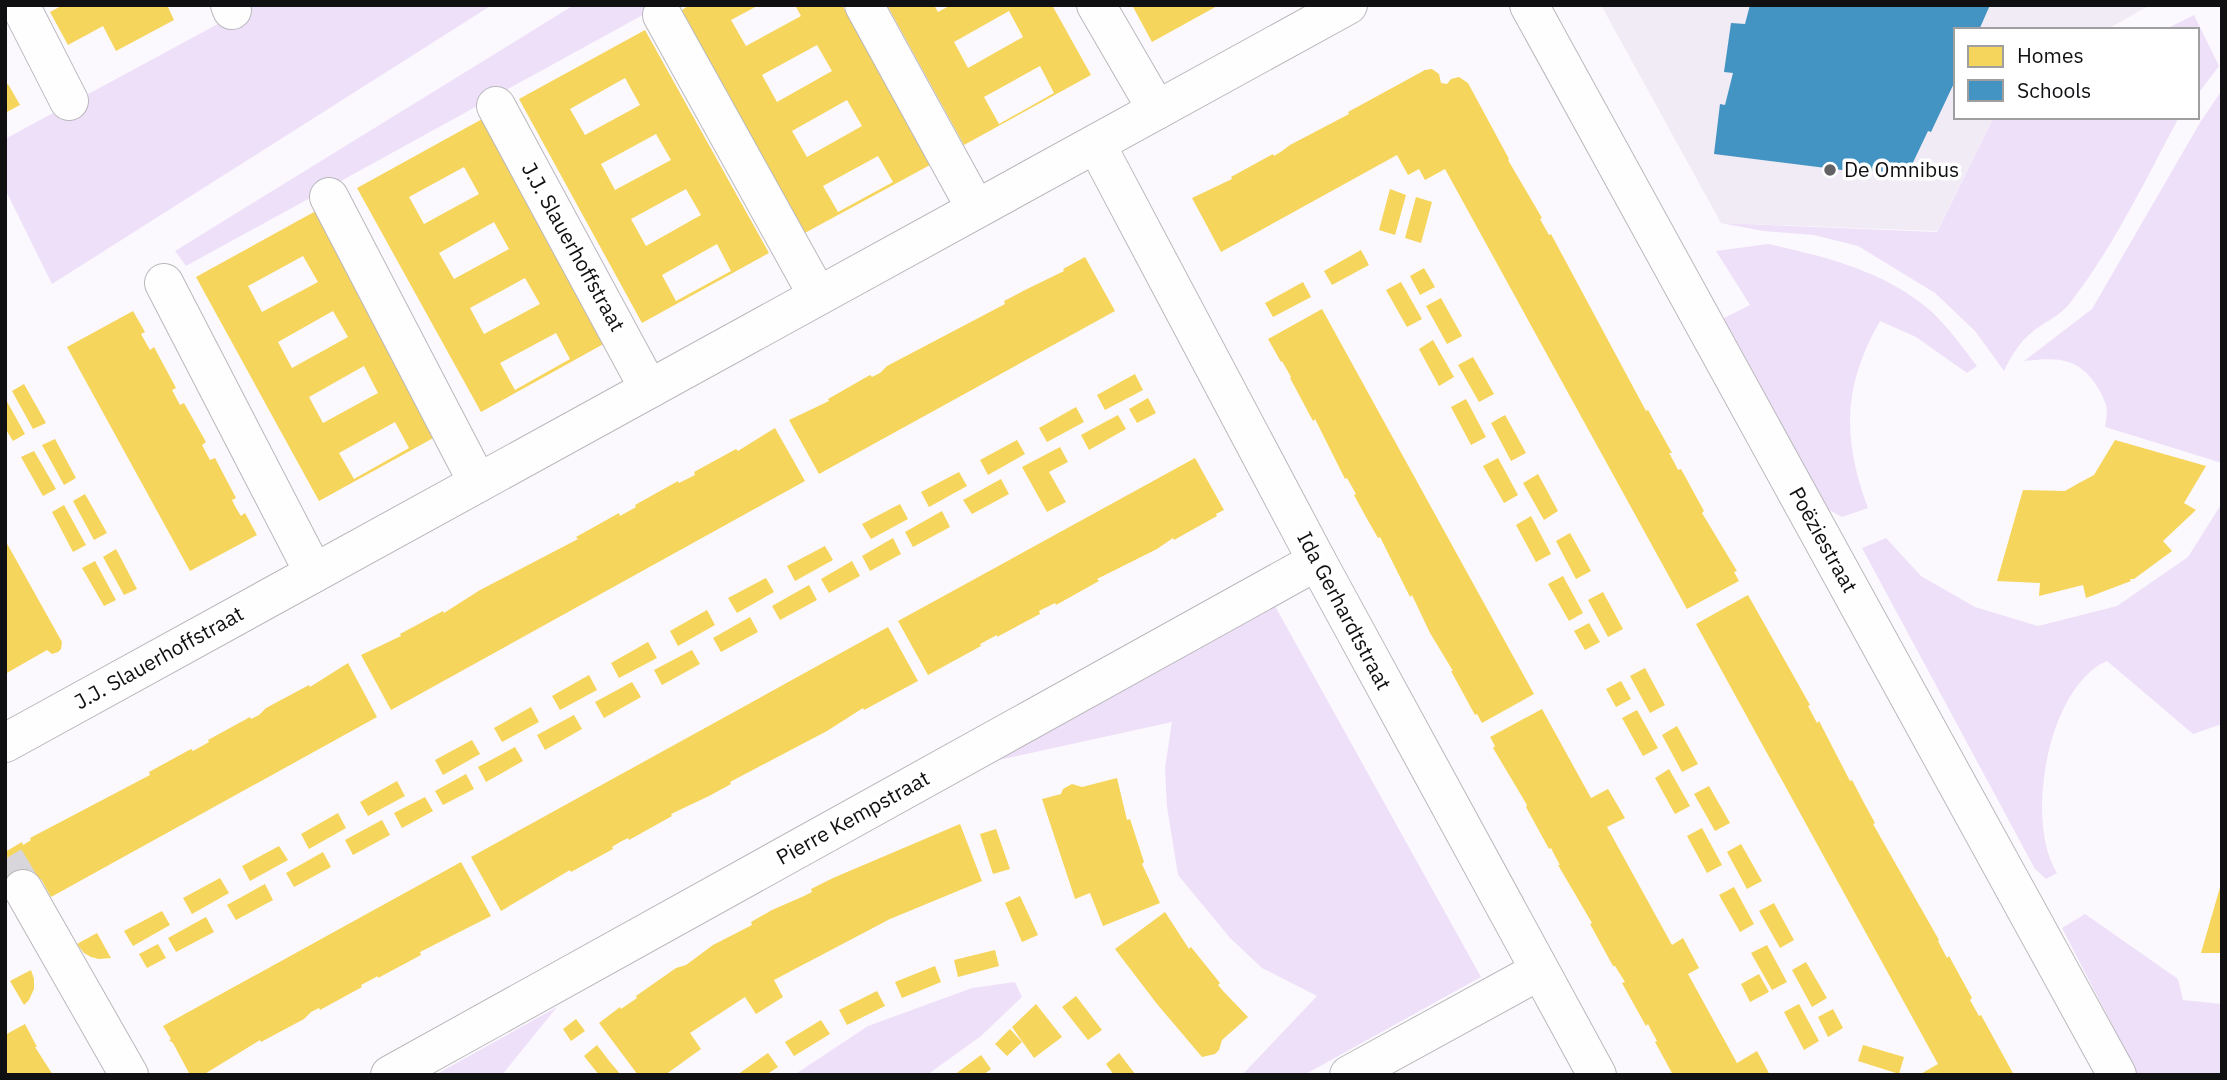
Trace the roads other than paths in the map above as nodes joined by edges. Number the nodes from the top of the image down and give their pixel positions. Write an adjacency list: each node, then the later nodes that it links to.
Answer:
1 (20, 5): 7 (street)
2 (864, 5): 12 (street)
3 (1097, 5): 9 (street)
4 (1348, 5): 9 (street, J.J. Slauerhoffstraat)
5 (1529, 5): 26 (street, Poëziestraat)
6 (662, 15): 14 (street)
7 (69, 101)
8 (496, 106): 15 (street, J.J. Slauerhoffstraat)
9 (1157, 110): 10 (street, J.J. Slauerhoffstraat)
10 (1096, 144): 12 (street, J.J. Slauerhoffstraat); 17 (street, Ida Gerhardtstraat)
11 (329, 197): 16 (street)
12 (976, 209): 14 (street, J.J. Slauerhoffstraat)
13 (164, 283): 18 (street)
14 (818, 296): 15 (street, J.J. Slauerhoffstraat)
15 (649, 389): 16 (street, J.J. Slauerhoffstraat)
16 (478, 483): 18 (street, J.J. Slauerhoffstraat)
17 (1317, 561): 21 (street, Ida Gerhardtstraat); 23 (street, Pierre Kempstraat)
18 (314, 573): 19 (street, J.J. Slauerhoffstraat)
19 (5, 743)
20 (23, 890): 22 (street)
21 (1539, 971): 24 (street); 25 (street, Ida Gerhardtstraat)
22 (129, 1075)
23 (390, 1075)
24 (1349, 1075)
25 (1597, 1075)
26 (2117, 1075)

